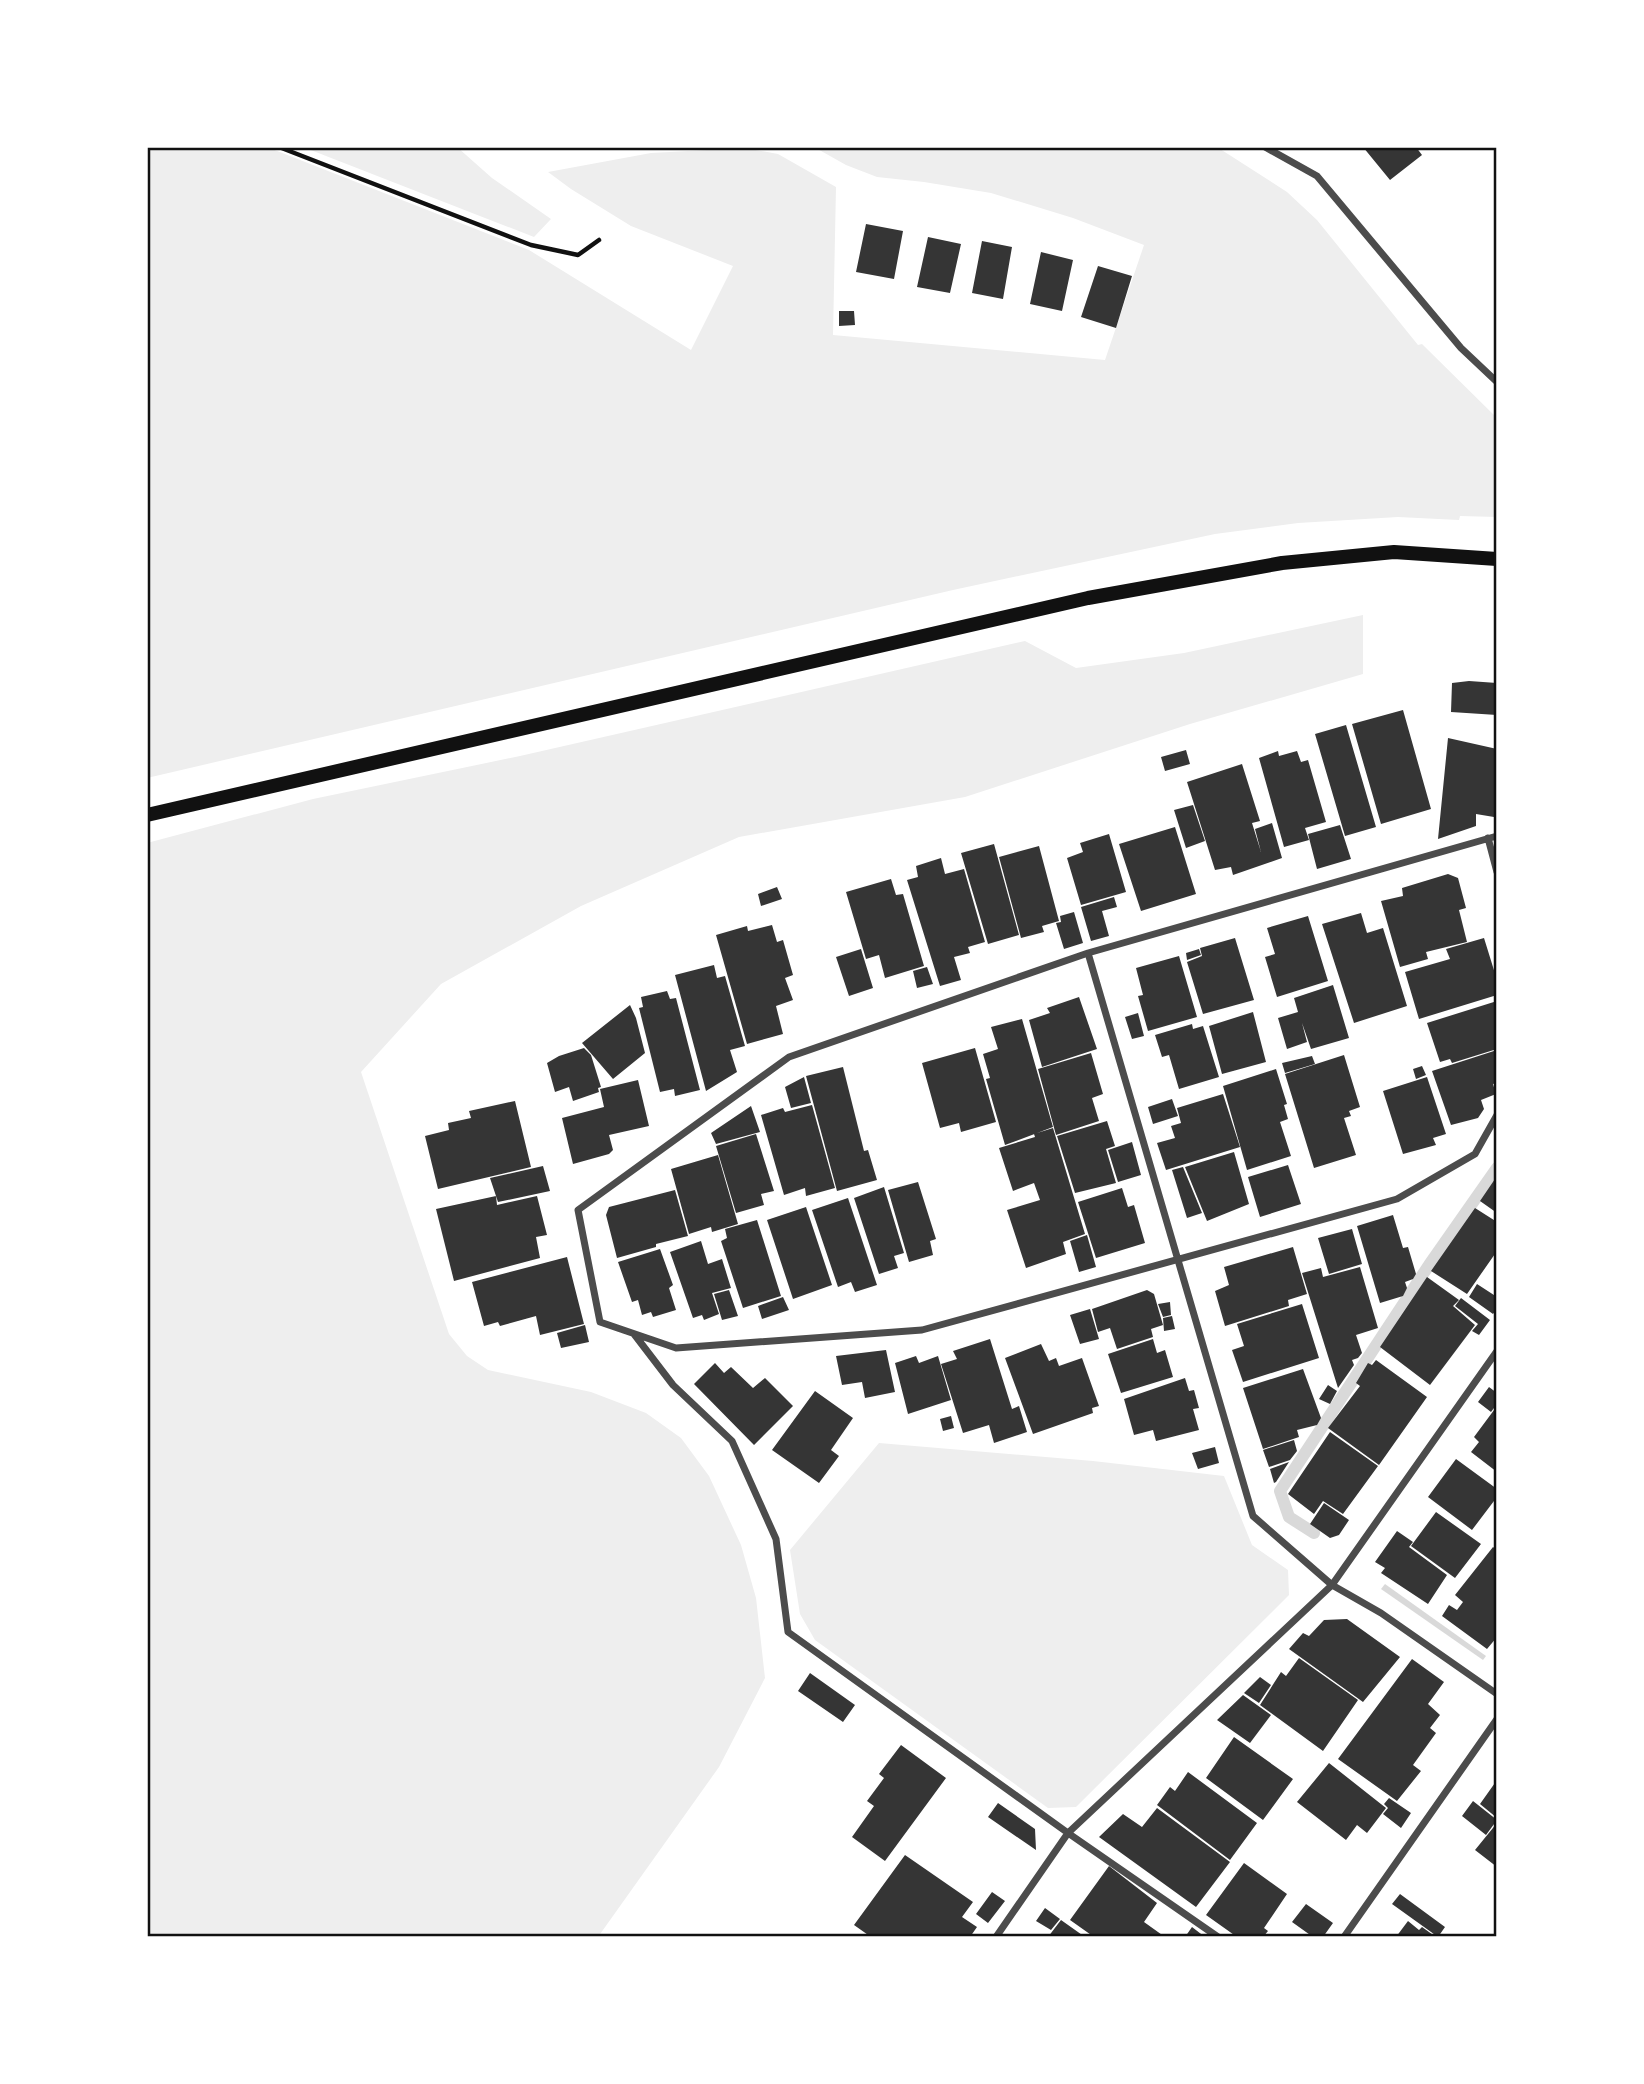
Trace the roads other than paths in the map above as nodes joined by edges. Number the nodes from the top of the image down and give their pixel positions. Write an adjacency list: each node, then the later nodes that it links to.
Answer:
1 (1265, 147): 2 (street)
2 (1497, 382)
3 (1497, 559): 4 (main road)
4 (147, 814)
5 (1497, 836): 6 (street)
6 (1488, 838): 7 (street); 8 (street)
7 (1497, 872)
8 (1088, 953): 10 (street); 11 (street)
9 (1497, 1115): 10 (street)
10 (1178, 1259): 11 (street); 13 (street)
11 (633, 1334): 16 (street)
12 (1497, 1351): 13 (street)
13 (1332, 1585): 14 (street); 16 (street)
14 (1497, 1694)
15 (1497, 1719): 19 (street)
16 (1068, 1833): 17 (street); 18 (street)
17 (996, 1937)
18 (1218, 1937)
19 (1343, 1937)

